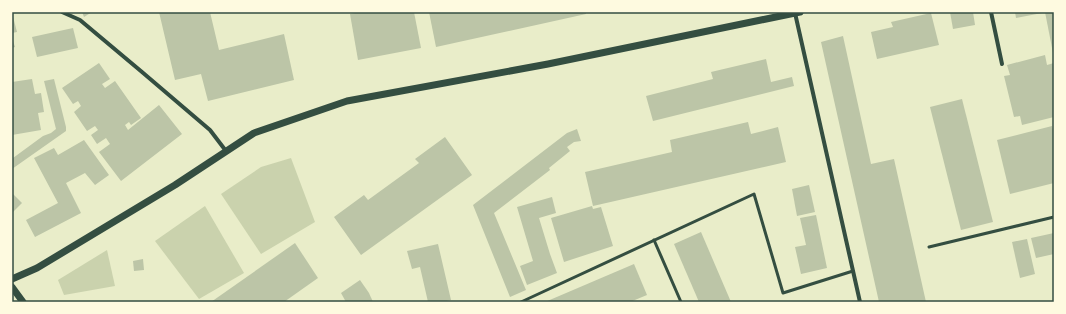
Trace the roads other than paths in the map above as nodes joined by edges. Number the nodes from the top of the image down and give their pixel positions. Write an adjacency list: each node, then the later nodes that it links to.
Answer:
1 (62, 12): 5 (street)
2 (797, 12): 5 (street); 9 (street)
3 (991, 12): 4 (street)
4 (1002, 64)
5 (226, 151): 10 (street)
6 (1054, 217): 8 (lane)
7 (654, 240): 9 (lane); 13 (lane); 14 (lane)
8 (929, 248)
9 (853, 271): 15 (street)
10 (12, 279)
11 (12, 287): 12 (street)
12 (23, 302)
13 (521, 302)
14 (681, 302)
15 (860, 302)

